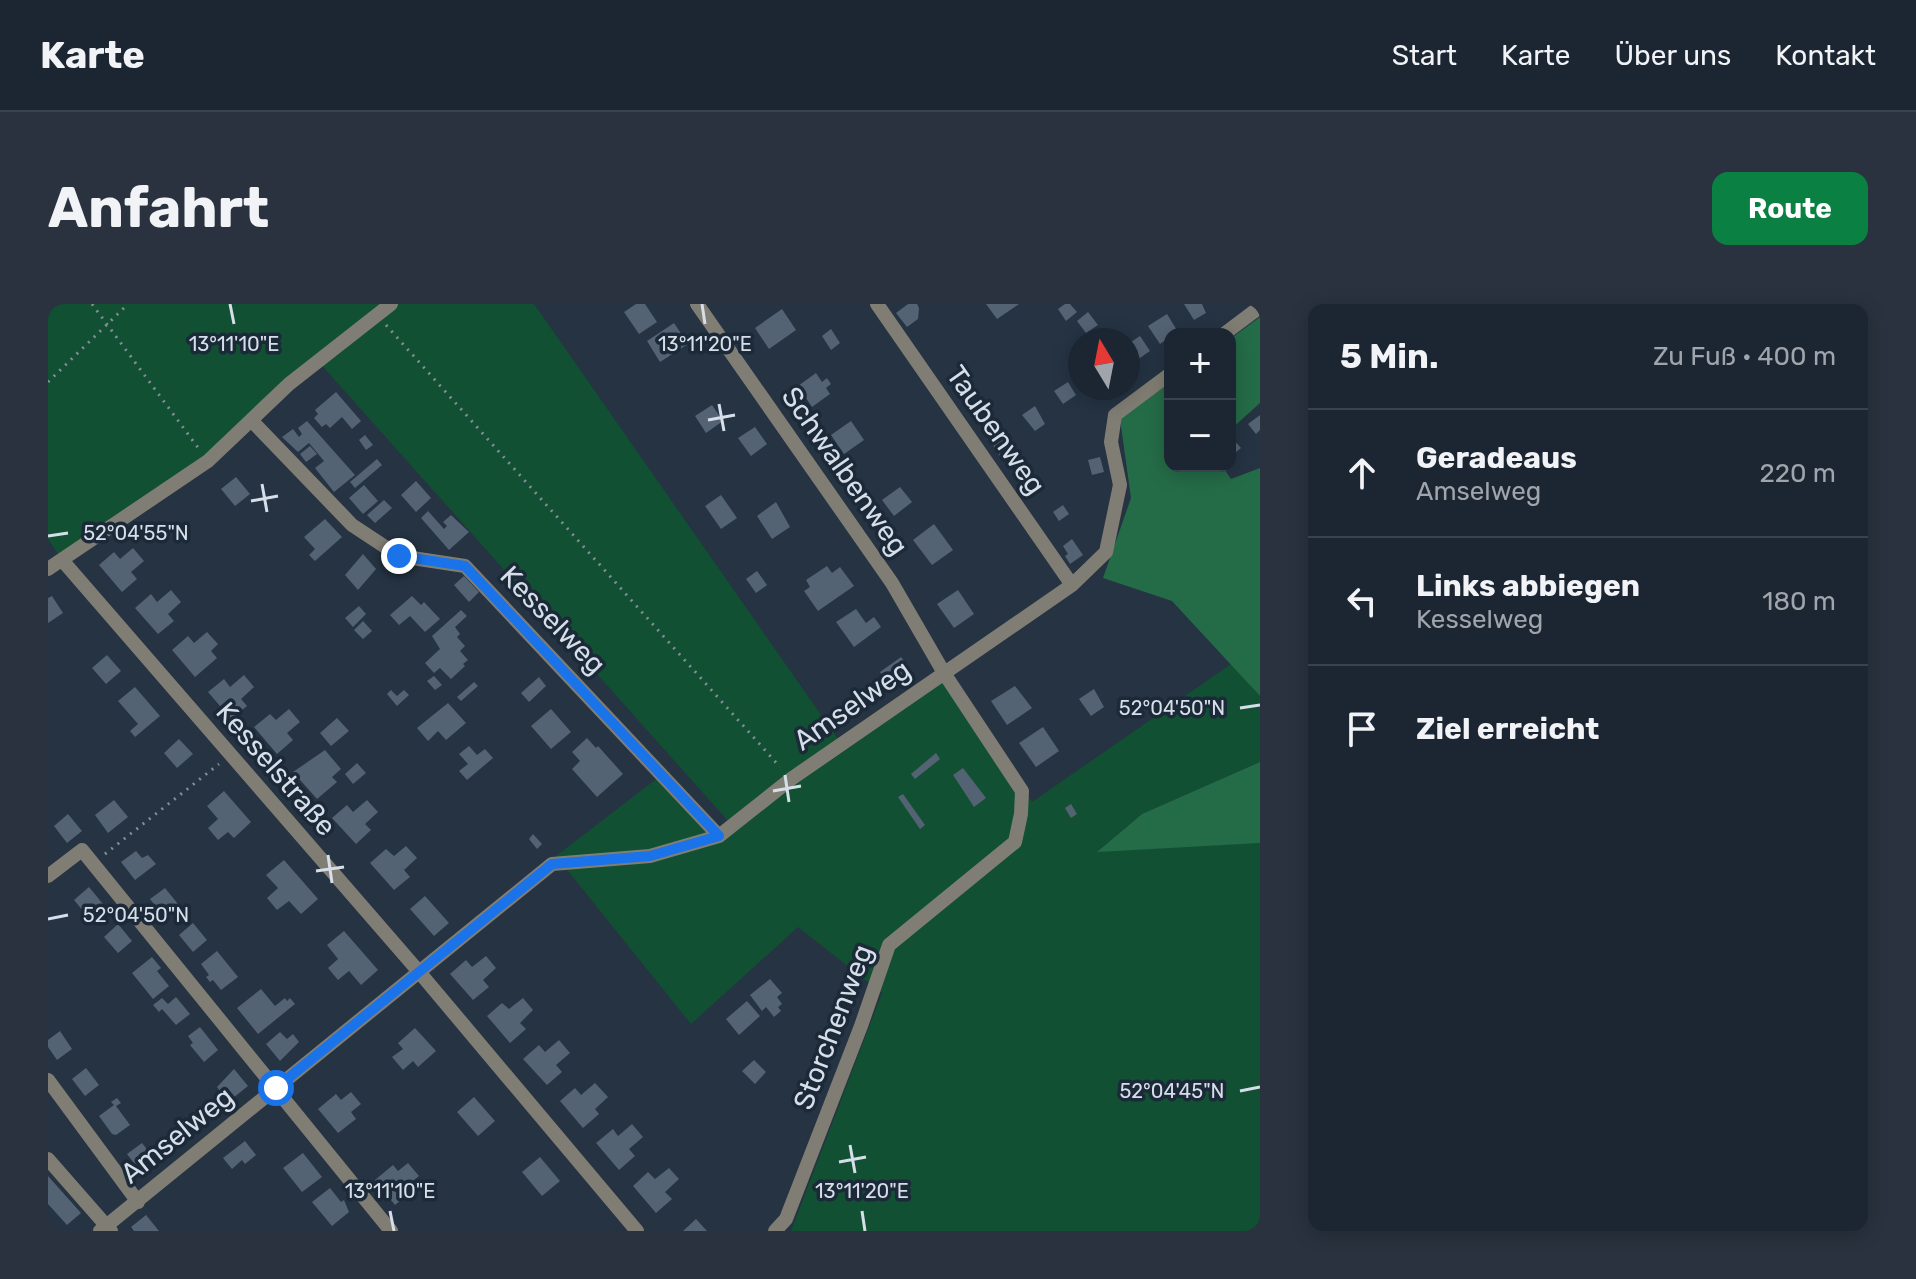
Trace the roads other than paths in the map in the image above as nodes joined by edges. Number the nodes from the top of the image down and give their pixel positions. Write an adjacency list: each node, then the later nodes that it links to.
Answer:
1 (391, 304): 7 (street)
2 (697, 304): 11 (street, Schwalbenweg)
3 (877, 304): 10 (street, Taubenweg)
4 (1260, 307): 5 (street)
5 (1232, 328)
6 (1164, 378): 10 (street, Amselweg)
7 (252, 421): 8 (street); 12 (street, Kesselweg)
8 (62, 560): 9 (street); 14 (street, Kesselstraße)
9 (48, 569)
10 (1072, 585): 11 (street, Amselweg)
11 (944, 673): 12 (street, Amselweg); 22 (street, Storchenweg)
12 (719, 836): 14 (street, Amselweg)
13 (48, 876): 16 (street)
14 (420, 973): 16 (street, Amselweg); 21 (street, Kesselstraße)
15 (48, 1080): 18 (street)
16 (276, 1088): 18 (street, Amselweg); 20 (street)
17 (48, 1159): 19 (street)
18 (138, 1202): 19 (street, Amselweg)
19 (106, 1229)
20 (391, 1231)
21 (637, 1231)
22 (775, 1231)

